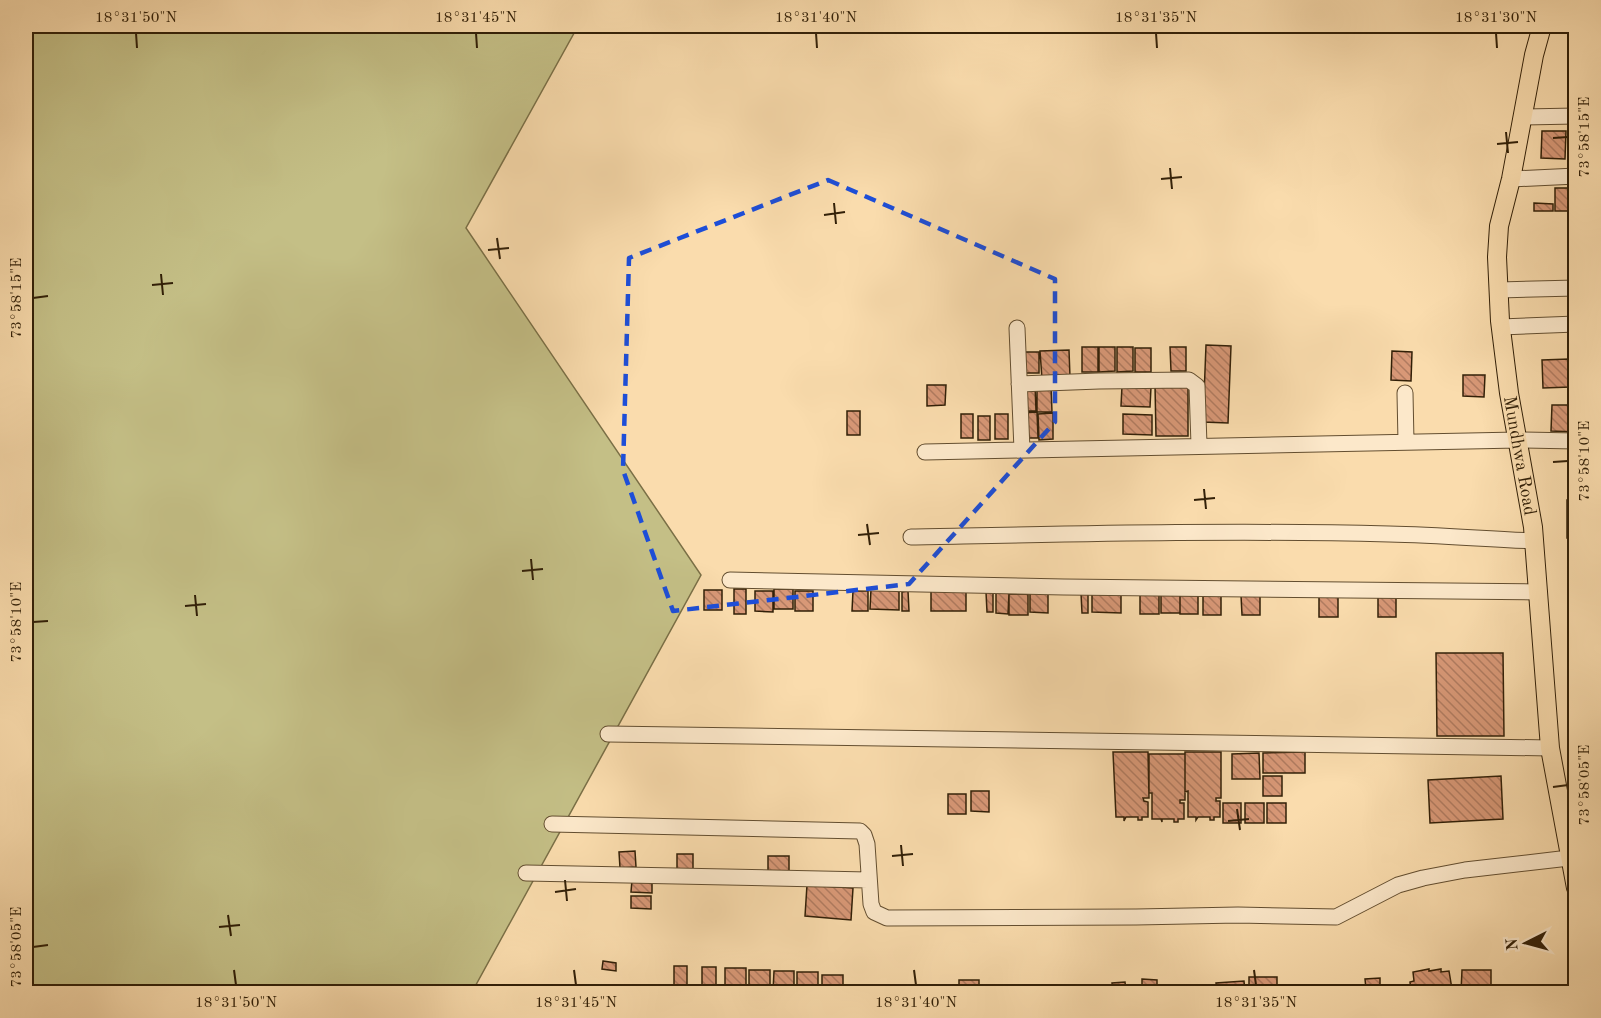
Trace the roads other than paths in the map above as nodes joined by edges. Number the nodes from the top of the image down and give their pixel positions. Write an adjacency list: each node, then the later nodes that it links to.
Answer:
1 (1542, 26): 3 (main road, Mundhwa Road)
2 (1575, 116): 3 (street)
3 (1523, 117): 5 (main road, Mundhwa Road)
4 (1575, 176): 5 (street)
5 (1511, 179): 7 (main road, Mundhwa Road)
6 (1575, 288): 7 (street)
7 (1499, 290): 9 (main road, Mundhwa Road)
8 (1575, 324): 9 (street)
9 (1501, 327): 13 (main road, Mundhwa Road)
10 (1017, 328): 11 (street)
11 (1019, 384): 16 (street); 17 (street)
12 (1405, 393): 15 (street)
13 (1518, 440): 14 (street); 15 (street); 20 (main road, Mundhwa Road)
14 (1575, 441)
15 (1406, 442): 16 (street)
16 (1199, 445): 17 (street)
17 (1022, 450): 18 (street)
18 (925, 452)
19 (911, 537): 20 (street)
20 (1534, 541): 22 (main road, Mundhwa Road)
21 (729, 580): 22 (street)
22 (1539, 592): 24 (main road, Mundhwa Road)
23 (608, 734): 24 (street)
24 (1550, 748): 26 (main road, Mundhwa Road)
25 (552, 824): 28 (street)
26 (1569, 858): 28 (street); 29 (main road, Mundhwa Road)
27 (526, 873): 28 (street)
28 (868, 879)
29 (1575, 888)

